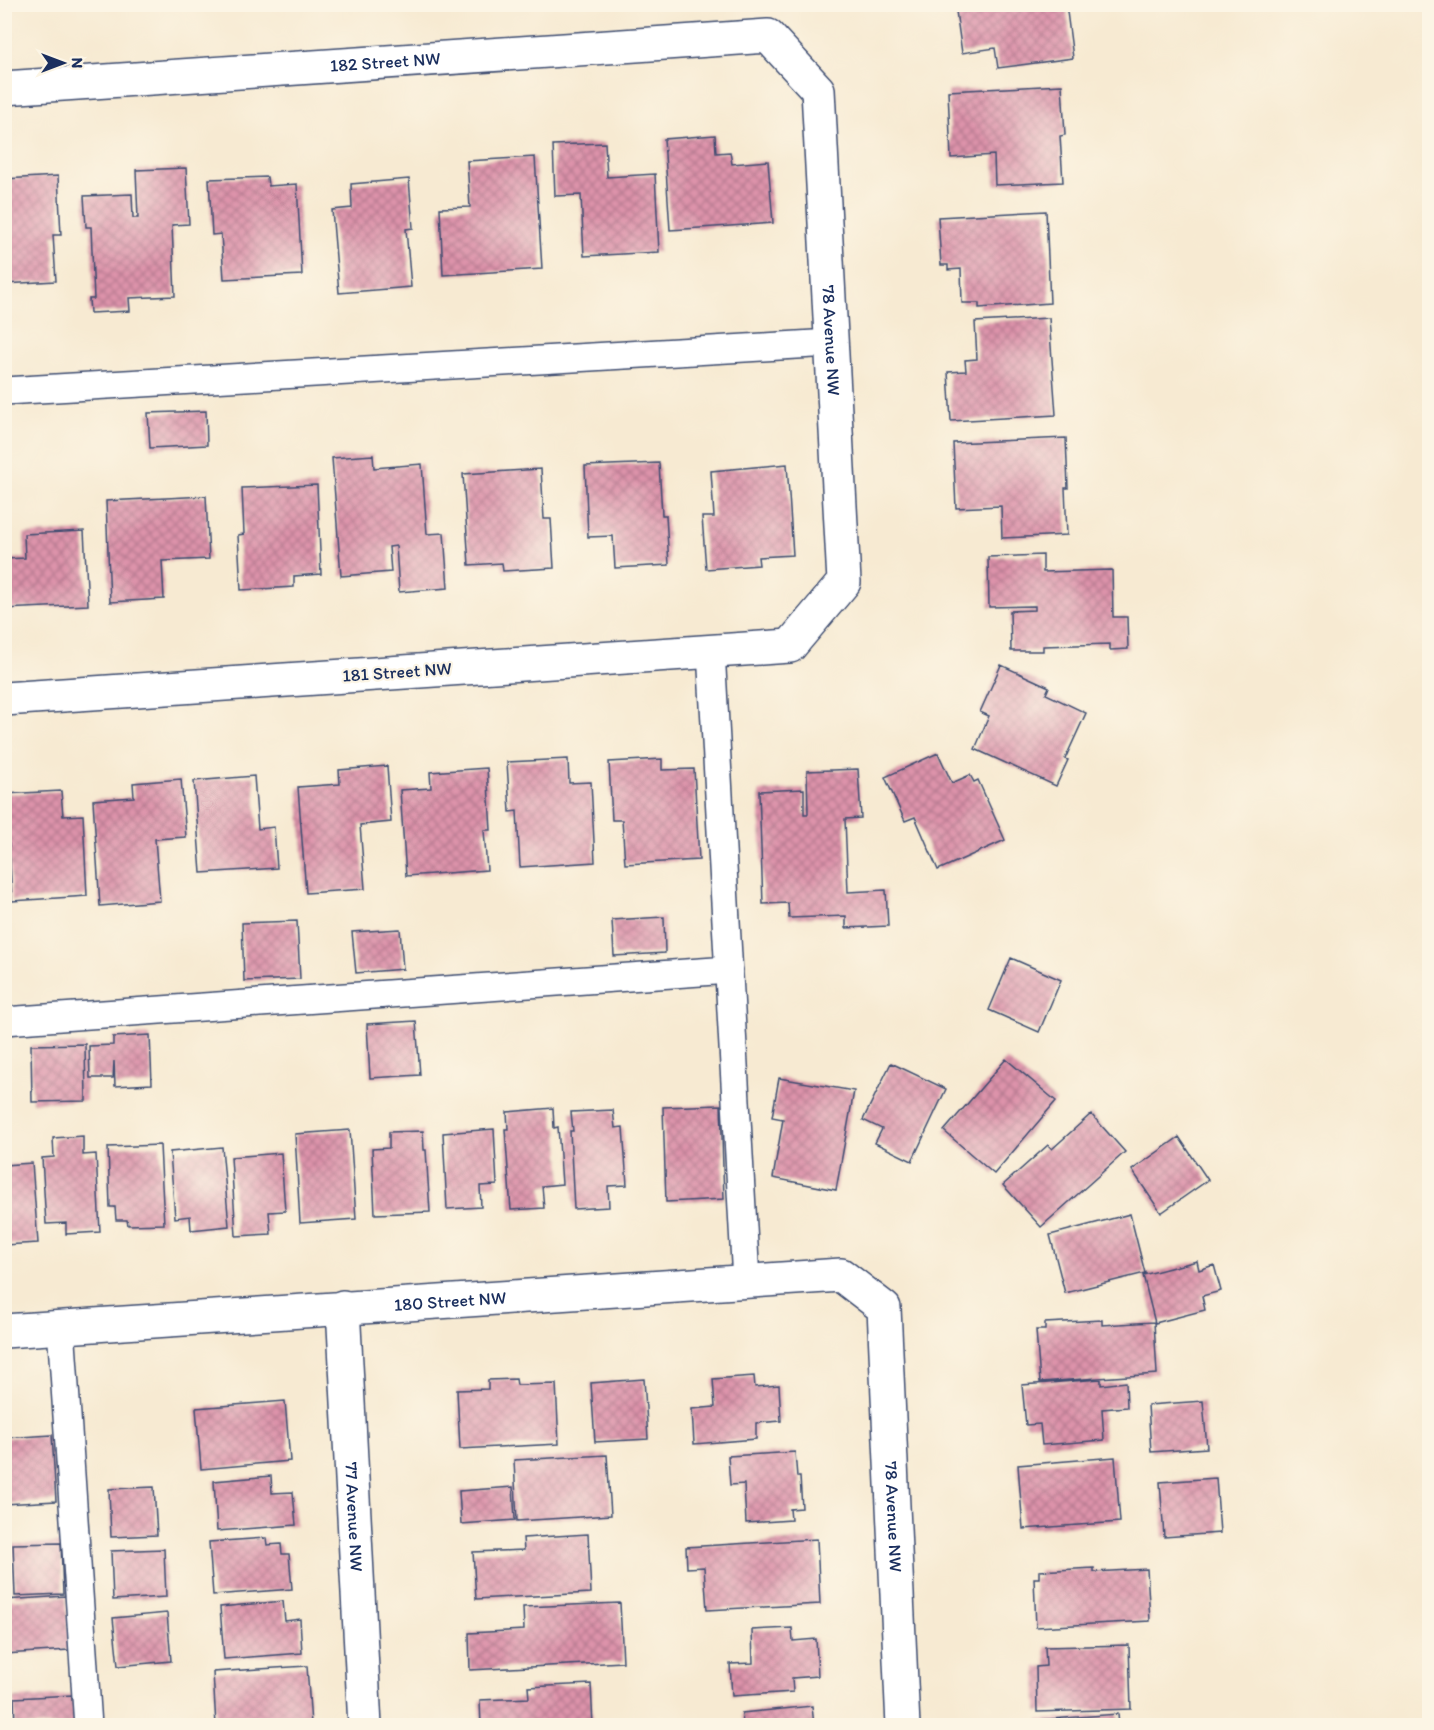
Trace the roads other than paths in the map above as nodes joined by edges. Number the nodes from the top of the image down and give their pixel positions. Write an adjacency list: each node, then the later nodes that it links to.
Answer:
1 (768, 36): 2 (street, 182 Street NW); 3 (street, 78 Avenue NW)
2 (4, 88)
3 (831, 343): 4 (lane); 5 (street, 78 Avenue NW)
4 (4, 391)
5 (790, 646): 6 (street, 181 Street NW)
6 (711, 651): 7 (street, 181 Street NW); 8 (lane)
7 (4, 699)
8 (729, 970): 9 (lane); 10 (lane)
9 (4, 1021)
10 (746, 1281): 11 (street, 180 Street NW); 12 (street, 180 Street NW)
11 (343, 1307): 13 (street, 180 Street NW); 16 (street, 77 Avenue NW)
12 (884, 1308): 17 (street, 78 Avenue NW)
13 (61, 1327): 14 (street, 180 Street NW); 15 (lane)
14 (4, 1330)
15 (88, 1725)
16 (365, 1725)
17 (903, 1725)

